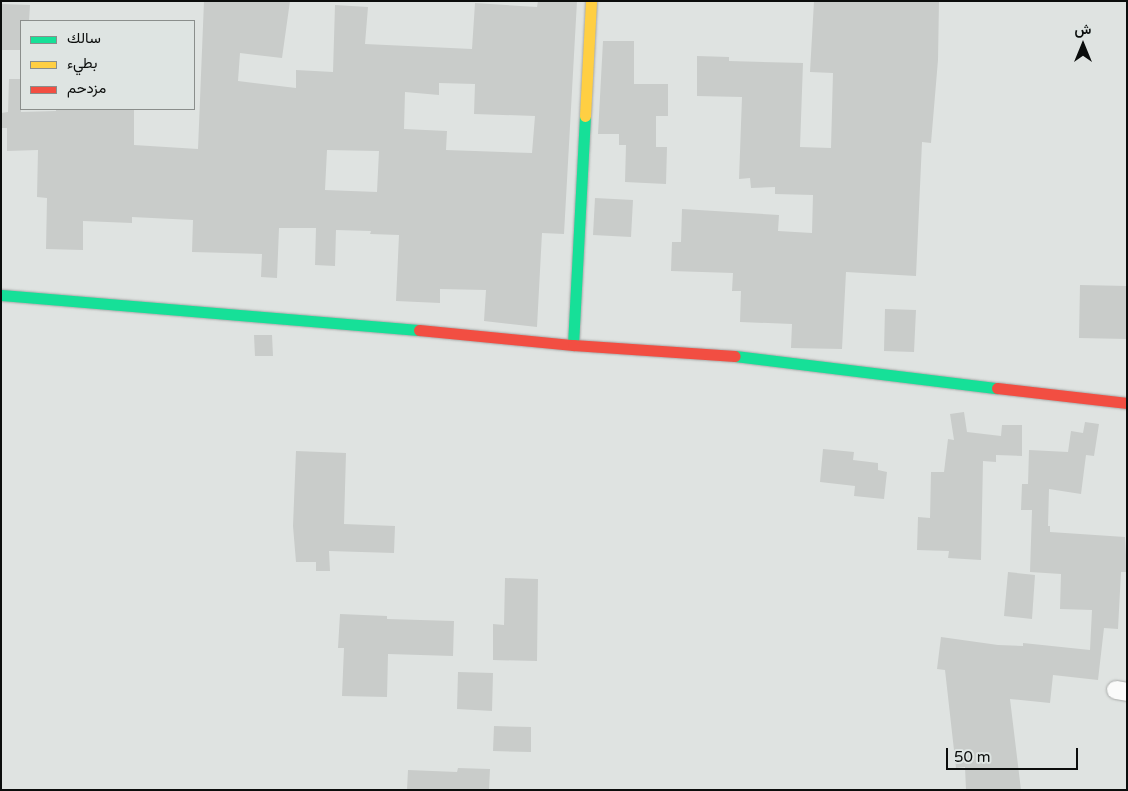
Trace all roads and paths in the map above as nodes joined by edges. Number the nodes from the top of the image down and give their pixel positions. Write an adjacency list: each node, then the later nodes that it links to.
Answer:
1 (591, 1): 3 (street)
2 (1, 295): 3 (street)
3 (574, 345): 4 (street)
4 (1127, 403)

